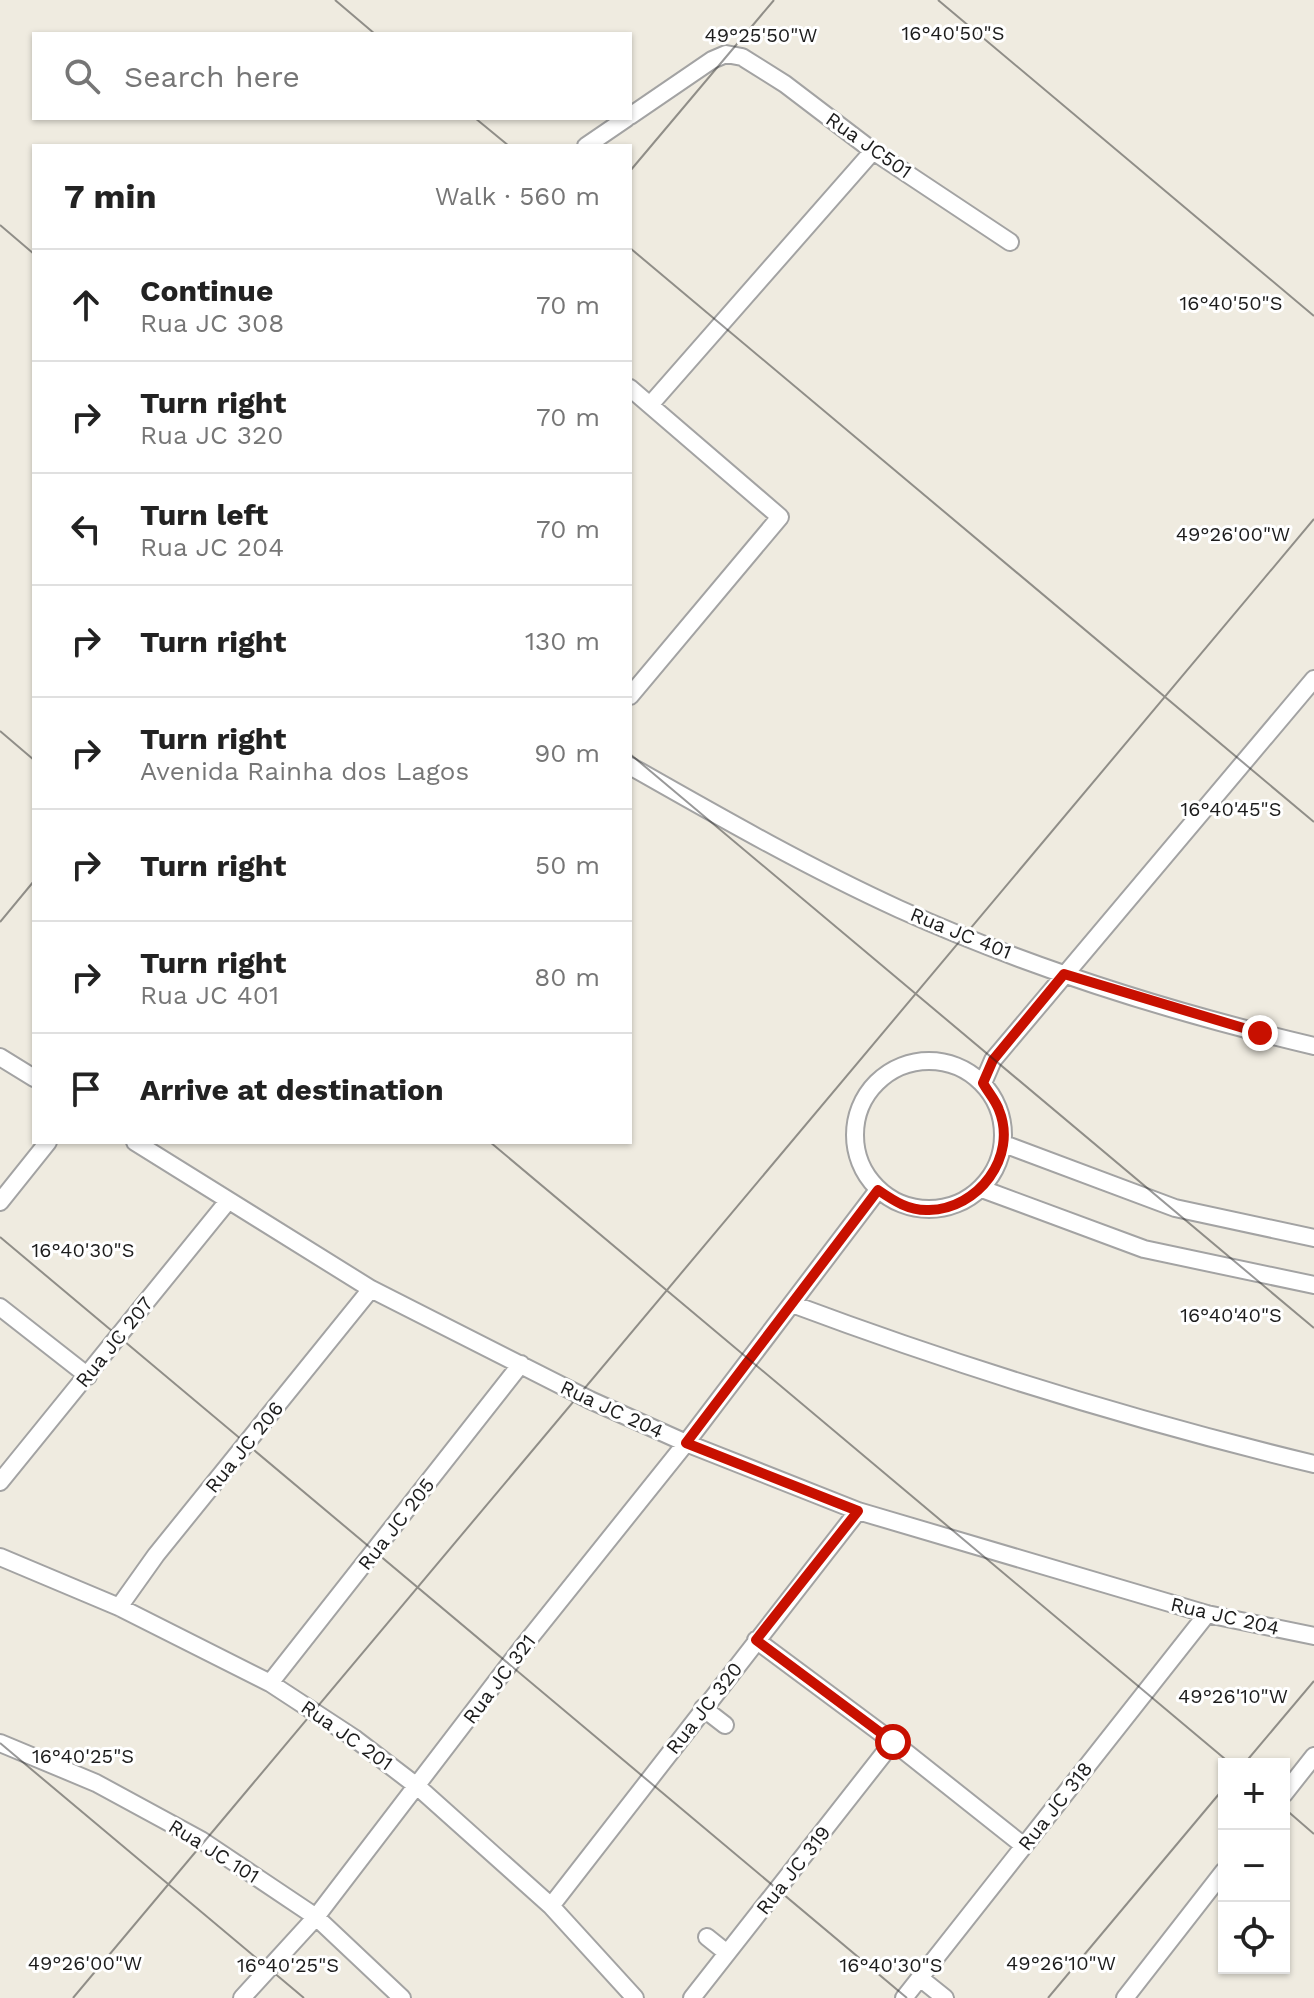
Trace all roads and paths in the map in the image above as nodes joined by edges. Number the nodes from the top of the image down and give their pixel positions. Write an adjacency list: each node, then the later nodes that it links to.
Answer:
1 (632, 115): 4 (street, Rua JC501)
2 (625, 120): 3 (street)
3 (589, 144)
4 (873, 151): 5 (street, Rua JC501); 7 (street)
5 (1010, 242)
6 (632, 390): 7 (street)
7 (650, 405): 9 (street)
8 (1314, 679): 11 (street)
9 (632, 694)
10 (632, 767): 11 (street, Rua JC 401)
11 (1064, 974): 12 (street, Rua JC 401); 15 (street)
12 (1314, 1046)
13 (0, 1057): 14 (street)
14 (32, 1077)
15 (983, 1083): 18 (street); 20 (street)
16 (46, 1144): 22 (street)
17 (138, 1144): 21 (street, Rua JC 204)
18 (1004, 1144): 19 (street); 23 (street)
19 (982, 1189): 20 (street); 24 (street)
20 (878, 1190): 26 (street, Rua JC 321)
21 (228, 1201): 25 (street, Rua JC 204); 29 (street, Rua JC 207)
22 (0, 1202)
23 (1314, 1238)
24 (1314, 1285)
25 (371, 1289): 28 (street, Rua JC 204); 35 (street, Rua JC 206)
26 (792, 1304): 30 (street, Rua JC 321); 31 (street)
27 (0, 1307): 29 (street)
28 (521, 1364): 30 (street, Rua JC 204); 39 (street, Rua JC 205)
29 (88, 1376): 32 (street, Rua JC 207)
30 (686, 1443): 33 (street, Rua JC 204); 46 (street, Rua JC 321)
31 (1314, 1464)
32 (0, 1482)
33 (858, 1511): 36 (street, Rua JC 204); 38 (street, Rua JC 320)
34 (0, 1557): 35 (street, Rua JC 201)
35 (119, 1607): 39 (street, Rua JC 201)
36 (1207, 1614): 37 (street, Rua JC 204); 47 (street, Rua JC 318)
37 (1314, 1636)
38 (756, 1640): 40 (street, Rua JC 320); 42 (street)
39 (270, 1683): 46 (street, Rua JC 201)
40 (703, 1708): 41 (street); 49 (street, Rua JC 320)
41 (725, 1725)
42 (893, 1742): 47 (street); 52 (street, Rua JC 319)
43 (0, 1743): 50 (street, Rua JC 101)
44 (1314, 1756): 45 (street)
45 (1290, 1786)
46 (418, 1787): 49 (street, Rua JC 201); 50 (street, Rua JC 321)
47 (1024, 1846): 53 (street, Rua JC 318)
48 (1218, 1879): 60 (street)
49 (551, 1906): 56 (street, Rua JC 201)
50 (316, 1917): 54 (street, Rua JC 321); 55 (street, Rua JC 101)
51 (707, 1937): 52 (street)
52 (727, 1953): 57 (street, Rua JC 319)
53 (920, 1978): 58 (street, Rua JC 318); 59 (street)
54 (242, 1998)
55 (402, 1998)
56 (635, 1998)
57 (692, 1998)
58 (904, 1998)
59 (945, 1998)
60 (1125, 1998)

